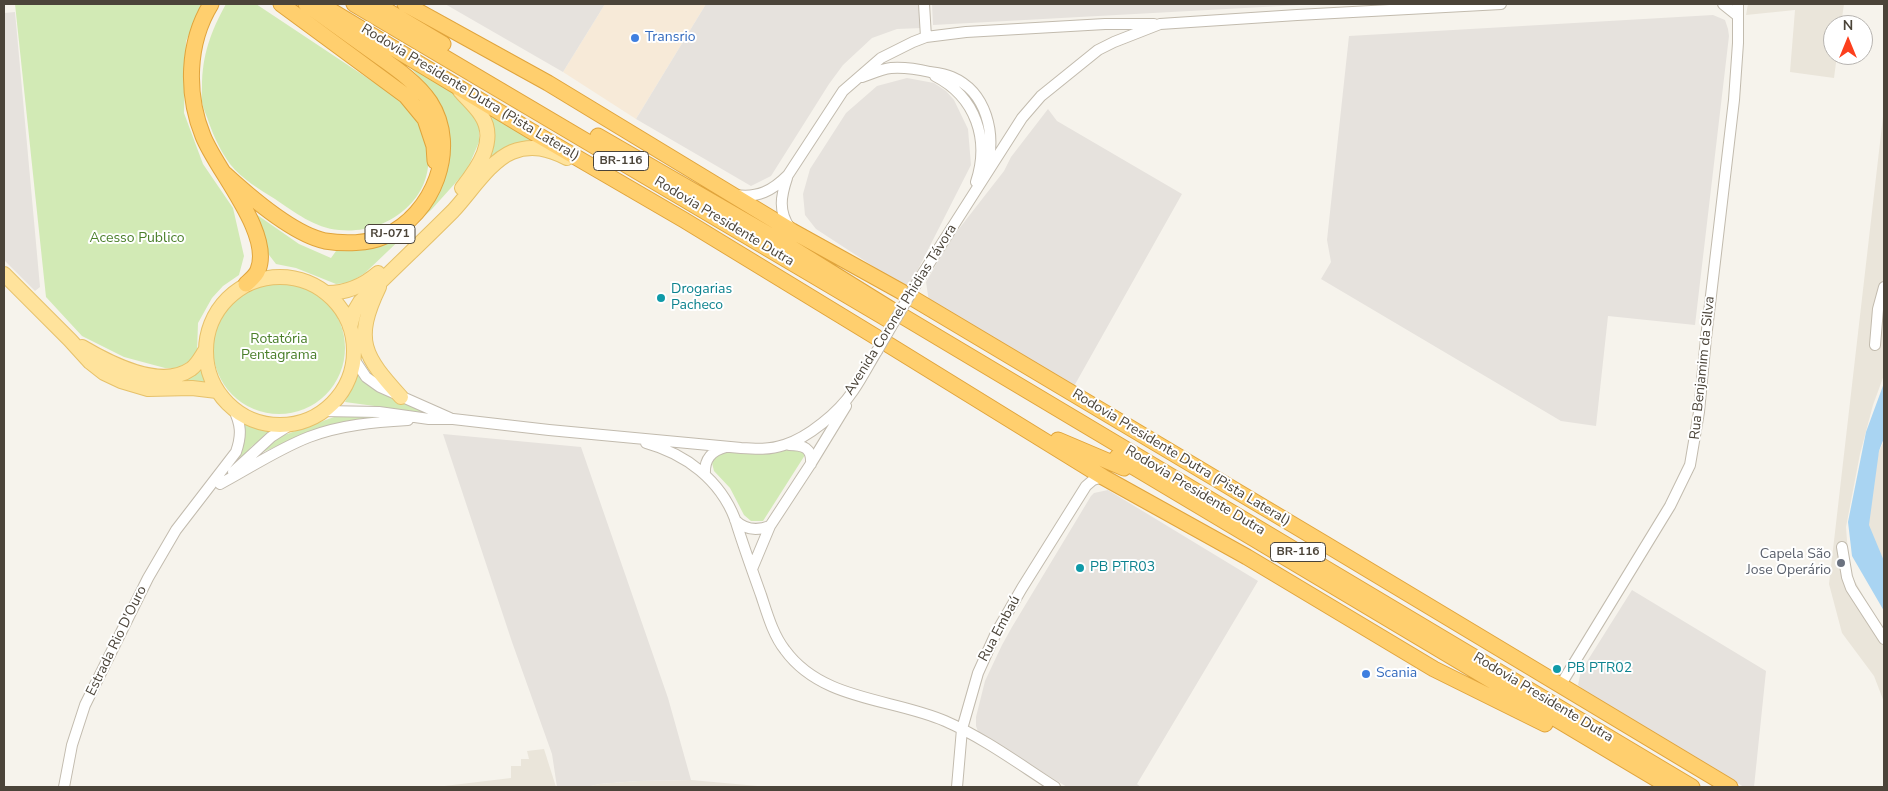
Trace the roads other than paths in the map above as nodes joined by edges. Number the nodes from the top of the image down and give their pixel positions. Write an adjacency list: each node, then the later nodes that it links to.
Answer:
1 (211, 4): 21 (highway, RJ-071)
2 (281, 4): 25 (highway)
3 (306, 4): 25 (highway, RJ-071)
4 (354, 4): 20 (highway, Rodovia Presidente Dutra / BR-116)
5 (376, 4): 29 (highway, Rodovia Presidente Dutra / BR-116)
6 (405, 4): 15 (highway, Rodovia Presidente Dutra (Pista Lateral) / BR-116)
7 (420, 4): 15 (highway)
8 (924, 4): 16 (street)
9 (1501, 4): 14 (street, Avenida Coronel Phidias Távora)
10 (1723, 4): 13 (street)
11 (1738, 4): 13 (street, Rua Benjamim da Silva)
12 (323, 6): 19 (highway, Rodovia Presidente Dutra (Pista Lateral) / BR-116); 20 (highway)
13 (1738, 16): 70 (street, Rua Benjamim da Silva)
14 (1160, 24): 16 (street, Avenida Coronel Phidias Távora); 23 (street, Avenida Coronel Phidias Távora)
15 (455, 30): 26 (highway, Rodovia Presidente Dutra (Pista Lateral) / BR-116)
16 (926, 38): 18 (street, Avenida Coronel Phidias Távora)
17 (921, 70): 18 (street); 23 (street); 27 (street)
18 (854, 80): 22 (street, Avenida Coronel Phidias Távora)
19 (452, 83): 24 (highway, Rodovia Presidente Dutra (Pista Lateral) / BR-116); 34 (main road)
20 (519, 101): 36 (highway, Rodovia Presidente Dutra / BR-116)
21 (225, 174): 25 (highway, RJ-071); 32 (highway, RJ-071)
22 (788, 175): 26 (street, Avenida Coronel Phidias Távora); 28 (street, Avenida Coronel Phidias Távora)
23 (984, 178): 27 (street, Avenida Coronel Phidias Távora)
24 (618, 181): 31 (main road); 39 (highway, Rodovia Presidente Dutra (Pista Lateral) / BR-116)
25 (432, 190)
26 (733, 195): 28 (highway, Rodovia Presidente Dutra (Pista Lateral) / BR-116)
27 (970, 200): 39 (street, Avenida Coronel Phidias Távora, bridge)
28 (792, 231): 35 (highway, Rodovia Presidente Dutra (Pista Lateral) / BR-116)
29 (792, 248): 35 (highway); 36 (highway, Rodovia Presidente Dutra / BR-116)
30 (4, 274): 38 (main road)
31 (384, 278): 37 (main road); 45 (main road)
32 (246, 284): 34 (main road); 41 (main road)
33 (1884, 287): 40 (street)
34 (327, 293): 37 (main road)
35 (907, 297): 65 (highway, Rodovia Presidente Dutra (Pista Lateral) / BR-116)
36 (895, 318): 59 (highway, Rodovia Presidente Dutra / BR-116); 68 (highway, Rodovia Presidente Dutra / BR-116)
37 (350, 327): 42 (main road)
38 (70, 340): 41 (main road); 43 (main road)
39 (881, 344): 44 (street, Avenida Coronel Phidias Távora); 50 (highway, Rodovia Presidente Dutra (Pista Lateral) / BR-116)
40 (1875, 345)
41 (205, 351): 43 (main road)
42 (354, 359): 45 (street, Avenida Coronel Phidias Távora); 47 (main road)
43 (217, 391): 46 (main road)
44 (853, 392): 53 (street, Avenida Coronel Phidias Távora); 56 (street)
45 (402, 397): 49 (street, Avenida Coronel Phidias Távora)
46 (233, 408): 51 (main road); 62 (street, Estrada Rio D'Ouro)
47 (324, 411): 48 (street, Avenida Coronel Phidias Távora); 51 (main road)
48 (429, 419): 49 (street, Avenida Coronel Phidias Távora); 60 (street)
49 (453, 419): 52 (street, Avenida Coronel Phidias Távora)
50 (1011, 419): 55 (highway, Rodovia Presidente Dutra (Pista Lateral) / BR-116); 59 (highway)
51 (293, 424): 60 (street, Estrada Rio D'Ouro)
52 (624, 437): 54 (street, Avenida Coronel Phidias Távora); 57 (street)
53 (784, 445): 54 (street, Avenida Coronel Phidias Távora); 56 (street)
54 (727, 446): 57 (street)
55 (1081, 463): 58 (highway, Rodovia Presidente Dutra (Pista Lateral) / BR-116); 61 (street)
56 (810, 465): 64 (street)
57 (705, 475): 63 (street)
58 (1103, 477): 61 (street, Rua Embaú); 72 (highway, Rodovia Presidente Dutra (Pista Lateral) / BR-116)
59 (1159, 483): 72 (highway, Rodovia Presidente Dutra / BR-116)
60 (220, 484): 62 (street, Estrada Rio D'Ouro)
61 (1086, 486): 71 (street, Rua Embaú)
62 (195, 505): 73 (street, Estrada Rio D'Ouro)
63 (735, 519): 64 (street); 67 (street)
64 (770, 526): 67 (street)
65 (1327, 545): 68 (highway); 70 (highway, Rodovia Presidente Dutra (Pista Lateral) / BR-116)
66 (1842, 547): 69 (street)
67 (752, 569): 71 (street)
68 (1433, 633): 77 (highway, Rodovia Presidente Dutra / BR-116)
69 (1884, 639)
70 (1560, 686): 78 (highway, Rodovia Presidente Dutra (Pista Lateral) / BR-116)
71 (962, 729): 74 (street, Rua Embaú); 75 (street)
72 (1613, 754): 76 (highway, Rodovia Presidente Dutra / BR-116)
73 (64, 787)
74 (958, 787)
75 (1055, 787)
76 (1670, 787)
77 (1692, 787)
78 (1730, 787)

